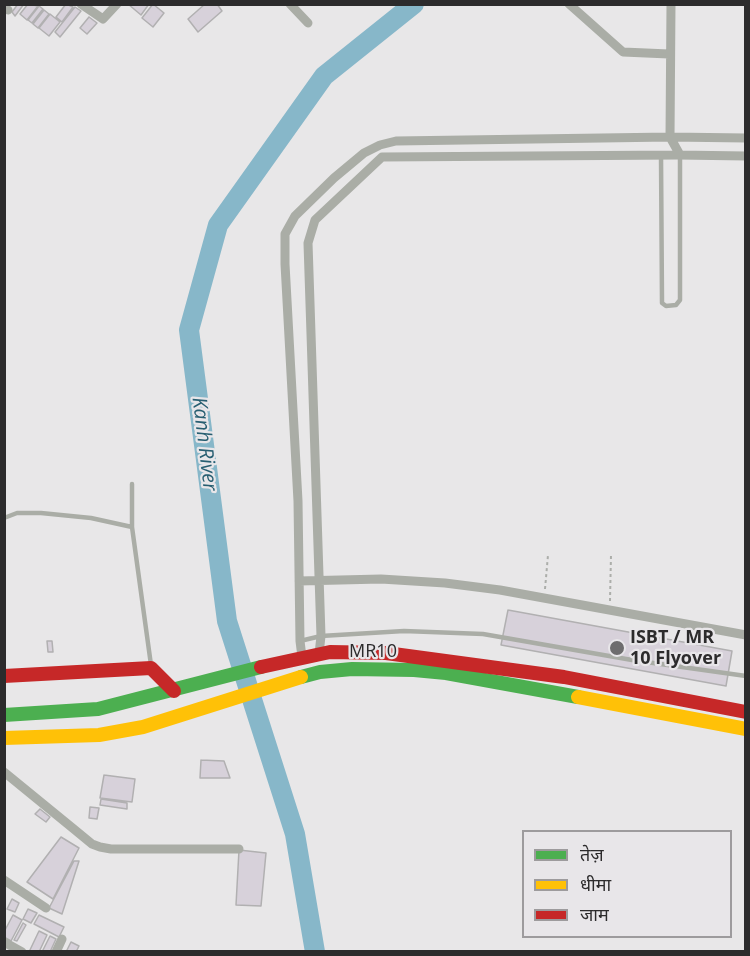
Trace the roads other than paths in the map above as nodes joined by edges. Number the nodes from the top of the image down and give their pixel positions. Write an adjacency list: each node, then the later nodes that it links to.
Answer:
1 (81, 4): 2 (street)
2 (117, 4)
3 (290, 4): 6 (street)
4 (570, 4): 7 (street)
5 (670, 5): 7 (street)
6 (308, 23)
7 (669, 54): 8 (street)
8 (670, 137): 9 (street); 10 (street); 11 (street); 16 (street)
9 (746, 138)
10 (661, 155): 11 (street); 11 (lane); 17 (street)
11 (680, 155): 12 (street)
12 (746, 156)
13 (132, 484): 15 (lane)
14 (4, 518): 15 (lane)
15 (132, 527): 23 (lane)
16 (299, 581): 17 (street); 20 (street)
17 (319, 581): 18 (street); 19 (street)
18 (746, 635)
19 (321, 636): 20 (lane); 21 (street); 25 (lane)
20 (300, 641): 22 (street)
21 (319, 654): 22 (main road, MR10); 27 (main road, MR10)
22 (303, 657): 26 (main road, MR10)
23 (151, 668): 24 (main road); 26 (main road)
24 (4, 676)
25 (746, 676)
26 (174, 691): 28 (main road, MR10)
27 (746, 712)
28 (4, 715)
29 (746, 729): 30 (main road, MR10)
30 (4, 738)
31 (4, 772): 32 (street)
32 (239, 849)
33 (4, 880): 34 (street)
34 (46, 908)
35 (62, 939): 38 (street)
36 (4, 942): 37 (street)
37 (22, 951)
38 (56, 951)

